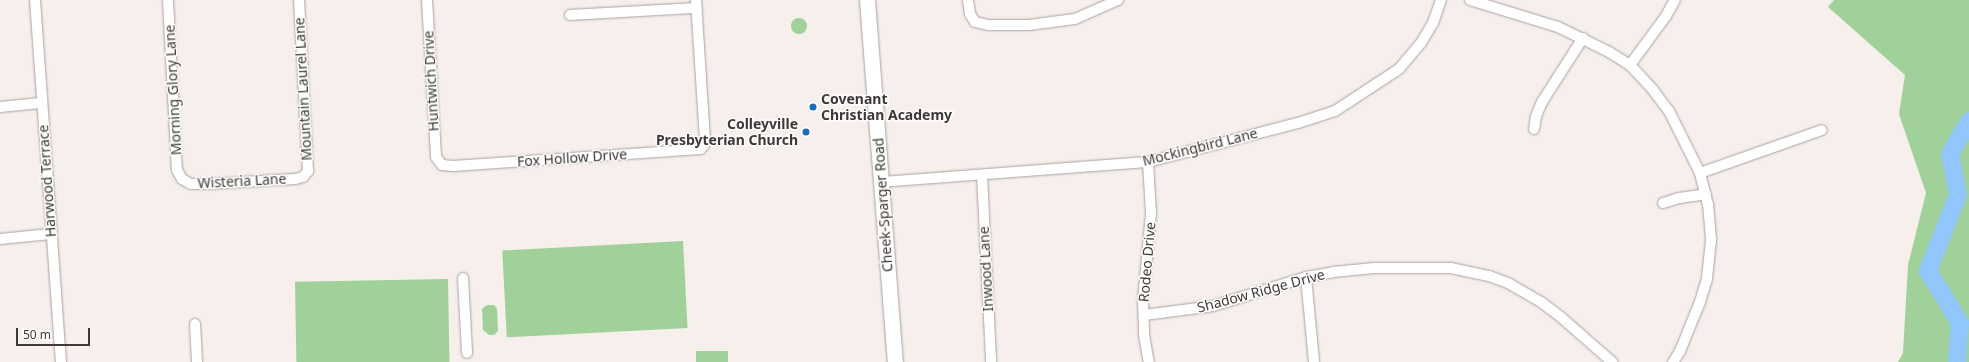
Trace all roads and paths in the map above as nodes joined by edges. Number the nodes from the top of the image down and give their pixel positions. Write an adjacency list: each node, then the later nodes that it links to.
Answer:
1 (35, 0): 15 (street, Harwood Terrace)
2 (168, 0): 24 (street, Morning Glory Lane)
3 (299, 0): 23 (street, Mountain Laurel Lane)
4 (427, 0): 19 (street, Huntwich Drive)
5 (867, 0): 25 (main road, Cheek-Sparger Road)
6 (968, 0): 7 (street)
7 (1118, 0)
8 (1441, 0): 20 (street, Mockingbird Lane)
9 (1470, 0): 13 (street)
10 (1675, 0): 14 (street)
11 (696, 4): 12 (street); 19 (street, Fox Hollow Drive)
12 (570, 15)
13 (1583, 38): 14 (street); 17 (street)
14 (1630, 65): 21 (street)
15 (41, 103): 16 (street); 28 (street, Harwood Terrace)
16 (0, 107)
17 (1534, 129)
18 (1822, 130): 21 (street)
19 (439, 162)
20 (1148, 162): 22 (street, Mockingbird Lane); 32 (street, Rodeo Drive)
21 (1700, 173): 26 (street)
22 (982, 175): 25 (street, Mockingbird Lane); 38 (street, Inwood Lane)
23 (303, 177): 24 (street, Wisteria Lane)
24 (182, 179)
25 (881, 182): 37 (main road, Cheek-Sparger Road)
26 (1706, 194): 27 (street); 42 (street)
27 (1663, 203)
28 (51, 234): 29 (street); 35 (street, Harwood Terrace)
29 (0, 239)
30 (463, 278): 34 (street)
31 (1306, 278): 32 (street, Shadow Ridge Drive); 40 (street); 41 (street, Shadow Ridge Drive)
32 (1144, 315): 39 (street, Rodeo Drive)
33 (195, 324): 36 (street)
34 (467, 353)
35 (61, 362)
36 (197, 362)
37 (895, 362)
38 (990, 362)
39 (1149, 362)
40 (1314, 362)
41 (1612, 362)
42 (1673, 362)

